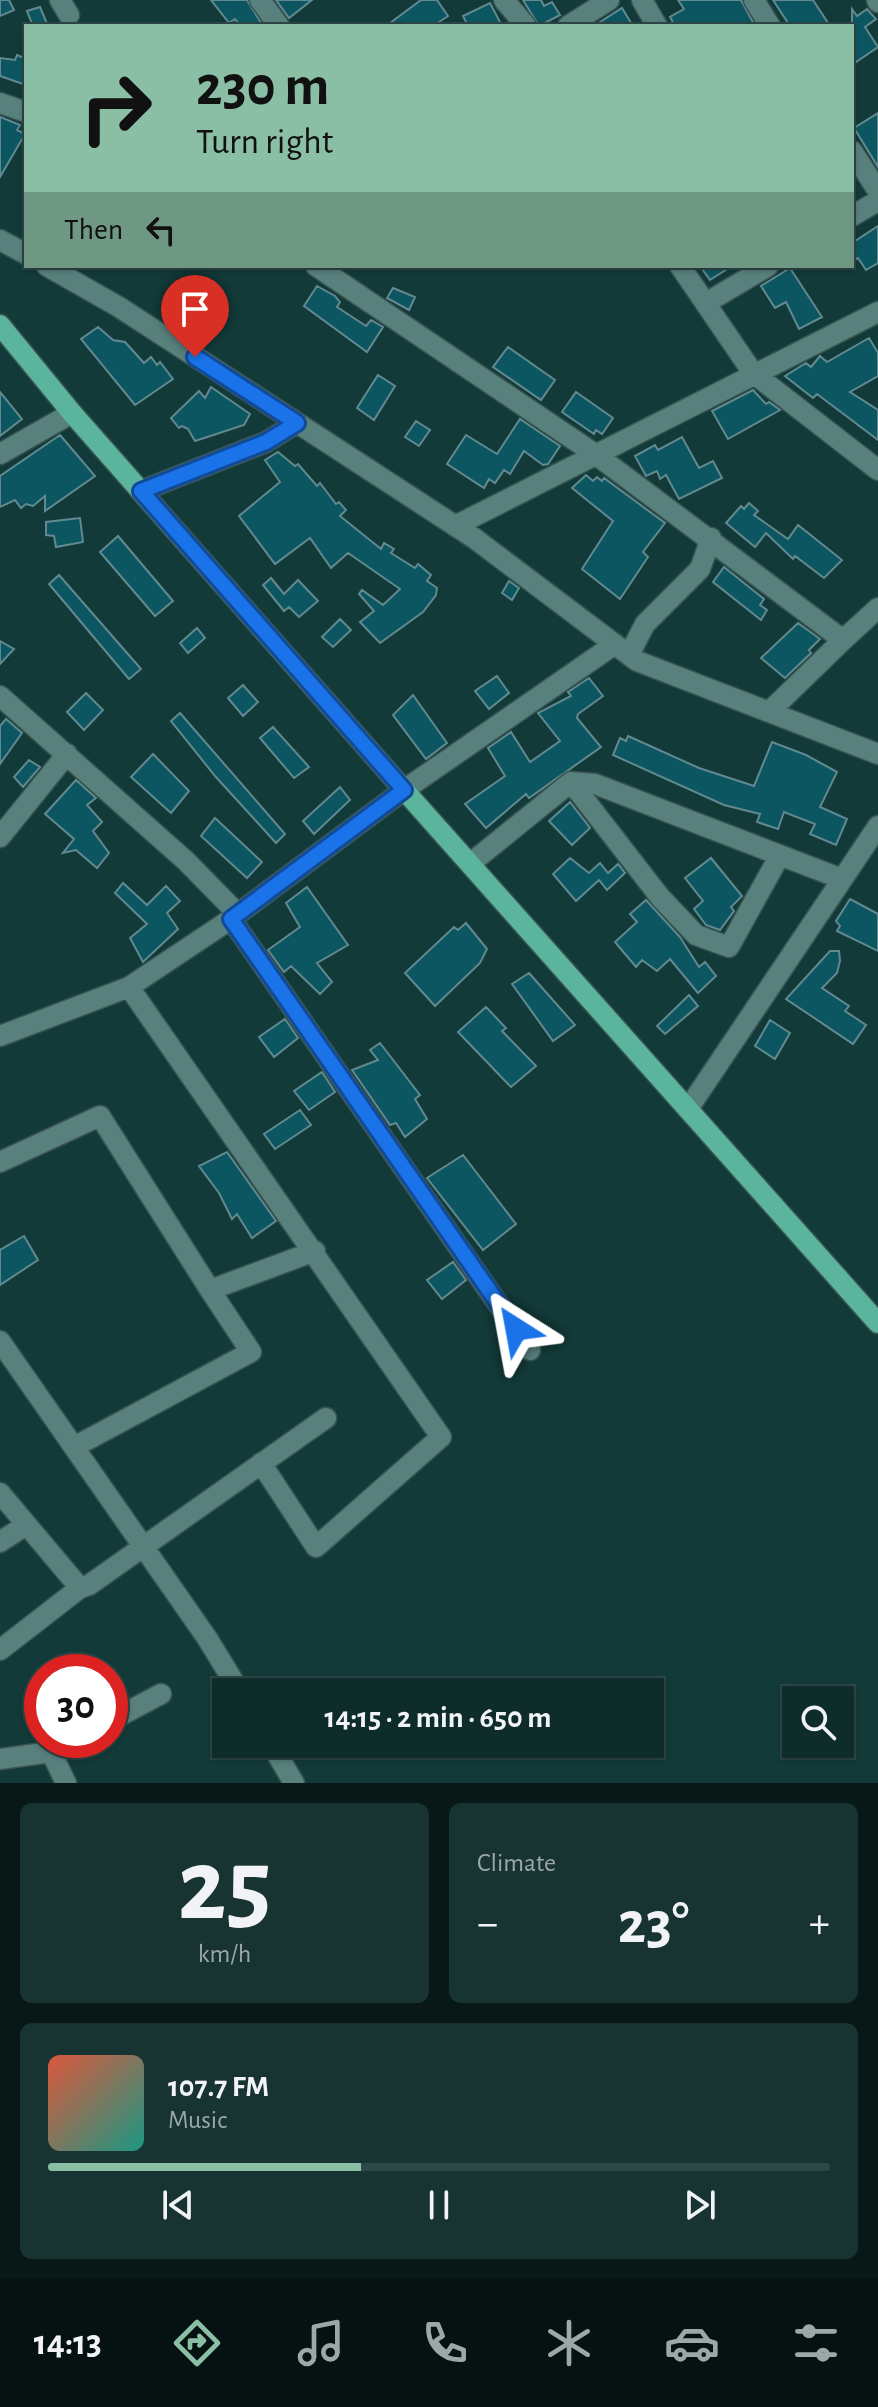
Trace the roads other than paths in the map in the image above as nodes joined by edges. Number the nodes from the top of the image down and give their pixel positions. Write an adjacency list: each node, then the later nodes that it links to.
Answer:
1 (260, 0): 6 (street)
2 (504, 0): 7 (street)
3 (609, 0): 8 (street)
4 (642, 0): 9 (street)
5 (754, 0): 10 (street)
6 (278, 24)
7 (524, 24)
8 (571, 24)
9 (656, 24)
10 (769, 24)
11 (0, 103): 12 (street)
12 (24, 111)
13 (854, 154): 14 (street)
14 (878, 191)
15 (878, 201): 16 (street)
16 (854, 215)
17 (0, 240): 18 (street)
18 (24, 253)
19 (51, 268): 28 (street)
20 (319, 268): 30 (street)
21 (681, 268): 23 (street)
22 (765, 268): 23 (street)
23 (706, 303): 26 (street)
24 (878, 312): 26 (street)
25 (0, 325): 27 (main road)
26 (753, 373): 30 (street); 31 (street)
27 (72, 413): 29 (street); 32 (main road)
28 (297, 423): 32 (street); 33 (street)
29 (0, 454)
30 (595, 454): 33 (street); 34 (street)
31 (878, 470)
32 (141, 491): 43 (main road)
33 (455, 526): 37 (street)
34 (711, 538): 36 (street); 37 (street)
35 (878, 608): 36 (street)
36 (843, 640): 39 (street)
37 (622, 650): 39 (street); 43 (street)
38 (2, 701): 40 (street)
39 (769, 712): 41 (street)
40 (67, 754): 45 (street); 49 (street)
41 (878, 754)
42 (571, 782): 46 (street); 46 (street); 47 (street)
43 (404, 790): 47 (main road); 49 (street)
44 (878, 826): 48 (street)
45 (2, 831)
46 (780, 855): 48 (street)
47 (471, 863): 52 (main road)
48 (842, 879): 52 (street)
49 (234, 917): 50 (street); 58 (street)
50 (129, 987): 51 (street); 54 (street)
51 (0, 1036)
52 (688, 1109): 56 (main road)
53 (0, 1162): 55 (street)
54 (315, 1251): 55 (street); 61 (street)
55 (210, 1290): 60 (street)
56 (878, 1323)
57 (0, 1341): 60 (street)
58 (530, 1350)
59 (326, 1418): 61 (street)
60 (74, 1447): 65 (street)
61 (261, 1463): 65 (street)
62 (0, 1493): 63 (street)
63 (26, 1525): 64 (street); 66 (street)
64 (0, 1542)
65 (142, 1545): 66 (street); 68 (street)
66 (80, 1588): 67 (street)
67 (0, 1650)
68 (231, 1678)
69 (161, 1694): 70 (street)
70 (128, 1711)
71 (24, 1756): 74 (street)
72 (54, 1758): 76 (street)
73 (276, 1758): 75 (street)
74 (0, 1759)
75 (285, 1780)
76 (66, 1783)

